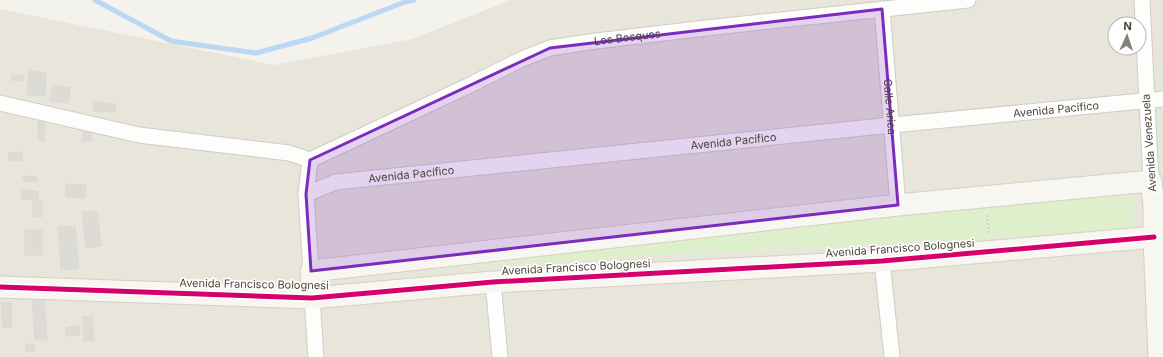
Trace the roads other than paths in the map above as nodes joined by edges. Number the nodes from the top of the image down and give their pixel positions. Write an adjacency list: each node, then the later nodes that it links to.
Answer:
1 (968, 0): 3 (street, Los Bosques)
2 (1142, 0): 5 (street, Avenida Venezuela)
3 (882, 9): 7 (street, Calle Arica); 8 (street, Los Bosques)
4 (1163, 99): 5 (street, Avenida Pacífico)
5 (1147, 100): 7 (street, Avenida Pacífico); 9 (street, Avenida Venezuela)
6 (0, 103): 8 (street)
7 (892, 125): 10 (street, Avenida Pacífico); 12 (street, Calle Arica)
8 (310, 160): 10 (street)
9 (1151, 181): 11 (street, Avenida Venezuela); 12 (street, Avenida Francisco Bolognesi)
10 (306, 194): 15 (street)
11 (1158, 204): 13 (street, Avenida Venezuela)
12 (898, 205): 15 (street, Avenida Francisco Bolognesi)
13 (1154, 237): 14 (street, Avenida Francisco Bolognesi); 19 (street, Avenida Venezuela)
14 (882, 261): 16 (street, Avenida Francisco Bolognesi); 22 (street)
15 (311, 271): 18 (street)
16 (493, 282): 18 (street, Avenida Francisco Bolognesi); 21 (street)
17 (0, 287): 18 (street, Avenida Francisco Bolognesi)
18 (312, 298): 20 (street)
19 (1161, 334): 23 (street, Avenida Venezuela)
20 (316, 357)
21 (500, 357)
22 (892, 357)
23 (1159, 357)

